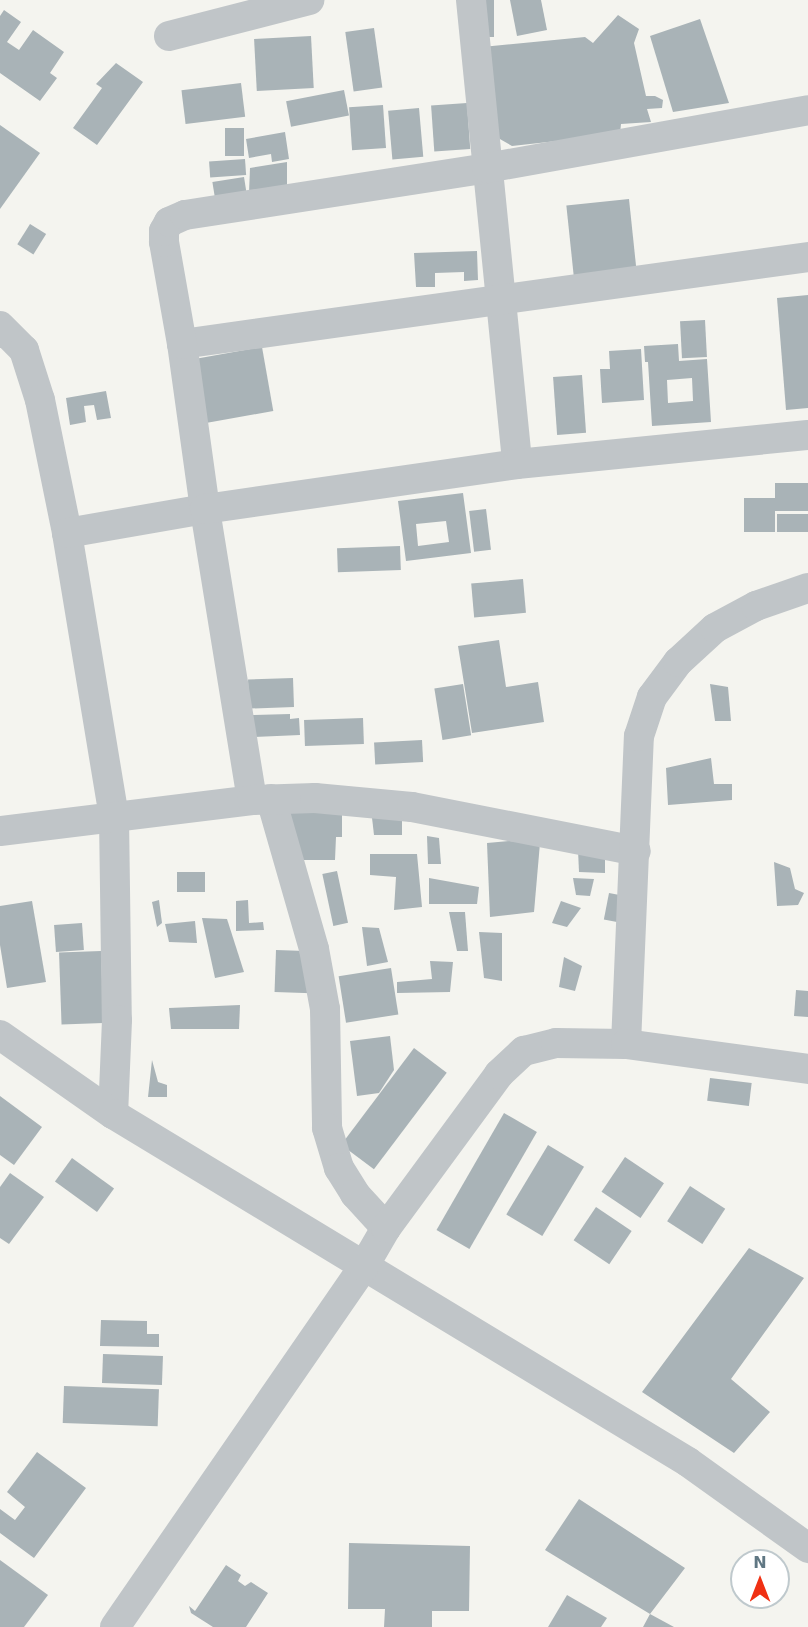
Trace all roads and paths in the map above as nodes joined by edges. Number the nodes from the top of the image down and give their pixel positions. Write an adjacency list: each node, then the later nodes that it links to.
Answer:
1 (309, 0): 3 (street)
2 (471, 0): 5 (street)
3 (169, 36)
4 (808, 110): 5 (street)
5 (487, 168): 7 (street); 9 (street)
6 (808, 256): 7 (street)
7 (499, 298): 9 (street); 11 (street)
8 (0, 326): 13 (street)
9 (182, 344): 12 (street)
10 (808, 435): 11 (street)
11 (517, 464): 12 (street)
12 (205, 509): 13 (street); 15 (street)
13 (67, 533): 16 (street)
14 (808, 588): 18 (street)
15 (262, 800): 16 (street); 18 (street); 23 (street)
16 (114, 817): 17 (street); 22 (street)
17 (0, 831)
18 (636, 851): 20 (street)
19 (0, 1035): 22 (street)
20 (626, 1044): 21 (street); 23 (street)
21 (808, 1069)
22 (113, 1114): 24 (street)
23 (386, 1228): 24 (street)
24 (364, 1266): 25 (street); 26 (street)
25 (808, 1548)
26 (116, 1627)

